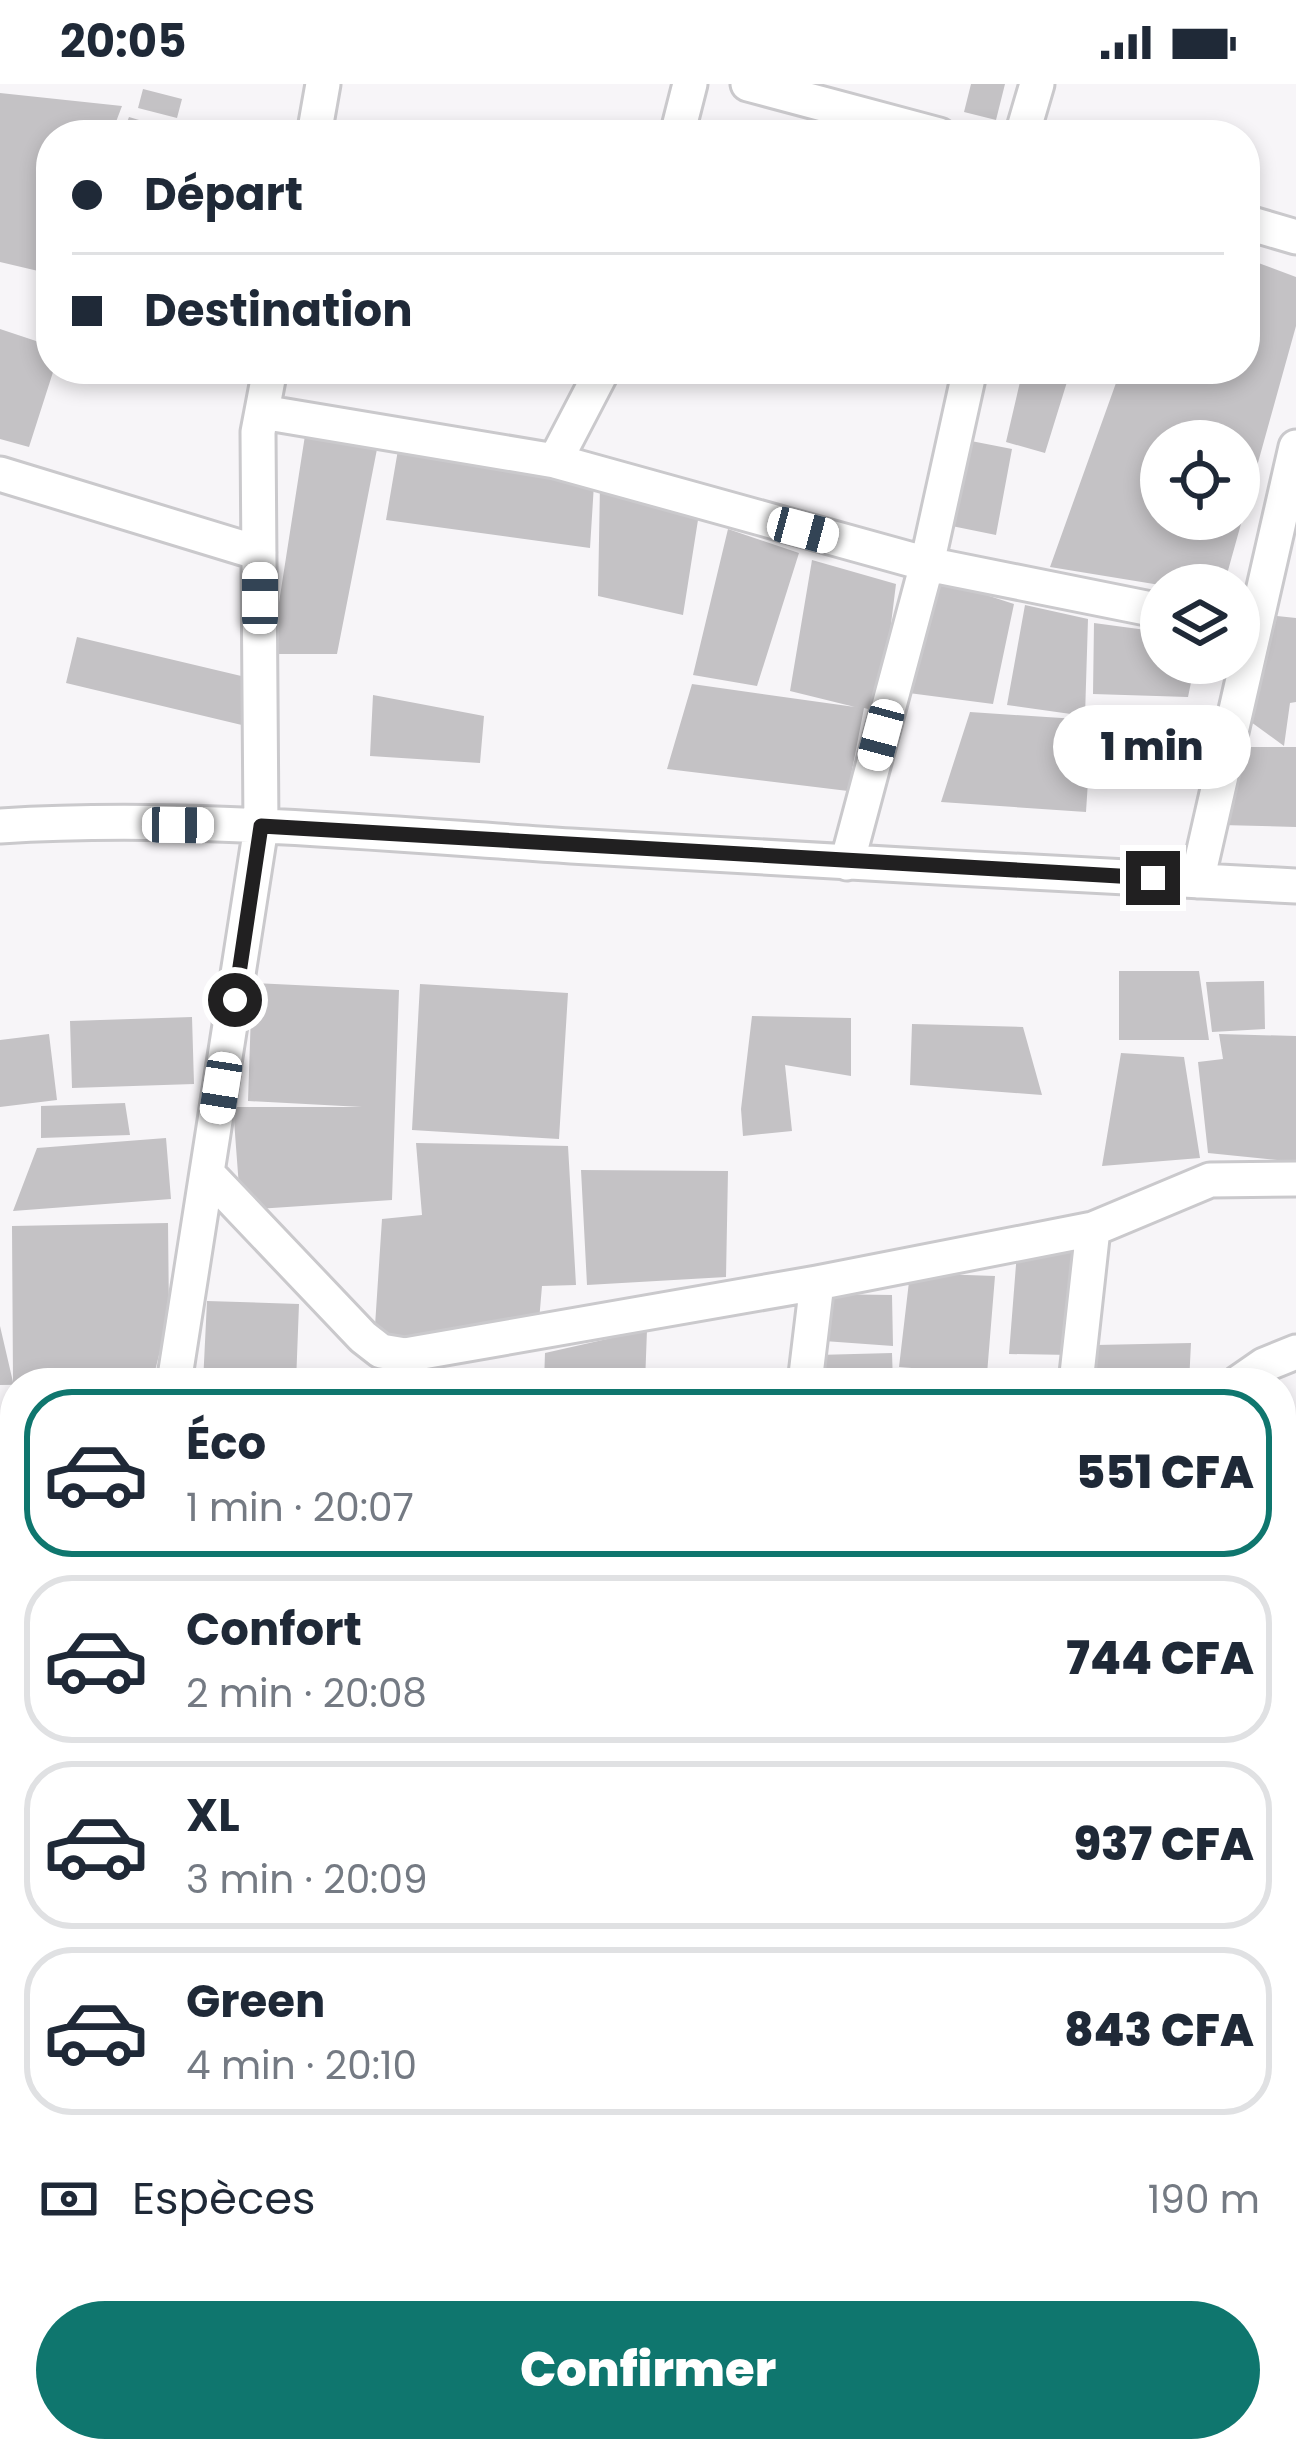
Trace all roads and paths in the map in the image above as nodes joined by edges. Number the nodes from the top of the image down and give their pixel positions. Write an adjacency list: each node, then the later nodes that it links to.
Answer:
1 (323, 84): 5 (street)
2 (690, 84): 6 (street)
3 (748, 84): 7 (street)
4 (1037, 84): 8 (street)
5 (317, 120)
6 (681, 120)
7 (883, 120)
8 (1026, 120)
9 (1260, 227): 10 (street)
10 (1296, 237)
11 (267, 384): 14 (street)
12 (596, 384): 16 (street)
13 (967, 384): 19 (street)
14 (262, 412): 16 (street); 18 (street)
15 (1296, 447): 20 (street)
16 (555, 461): 19 (street)
17 (0, 474): 18 (street)
18 (260, 553): 24 (street)
19 (927, 564): 21 (street); 25 (street)
20 (1260, 579)
21 (1140, 606)
22 (1236, 684): 26 (street)
23 (0, 826): 24 (street)
24 (261, 826): 25 (street); 28 (street)
25 (847, 863): 26 (street)
26 (1197, 881): 27 (street)
27 (1296, 886)
28 (208, 1174): 31 (street); 33 (street)
29 (1296, 1179): 30 (street)
30 (1093, 1229): 31 (street); 35 (street)
31 (817, 1283): 34 (street)
32 (1296, 1352): 36 (street)
33 (176, 1368)
34 (807, 1368)
35 (1078, 1368)
36 (1260, 1368)

